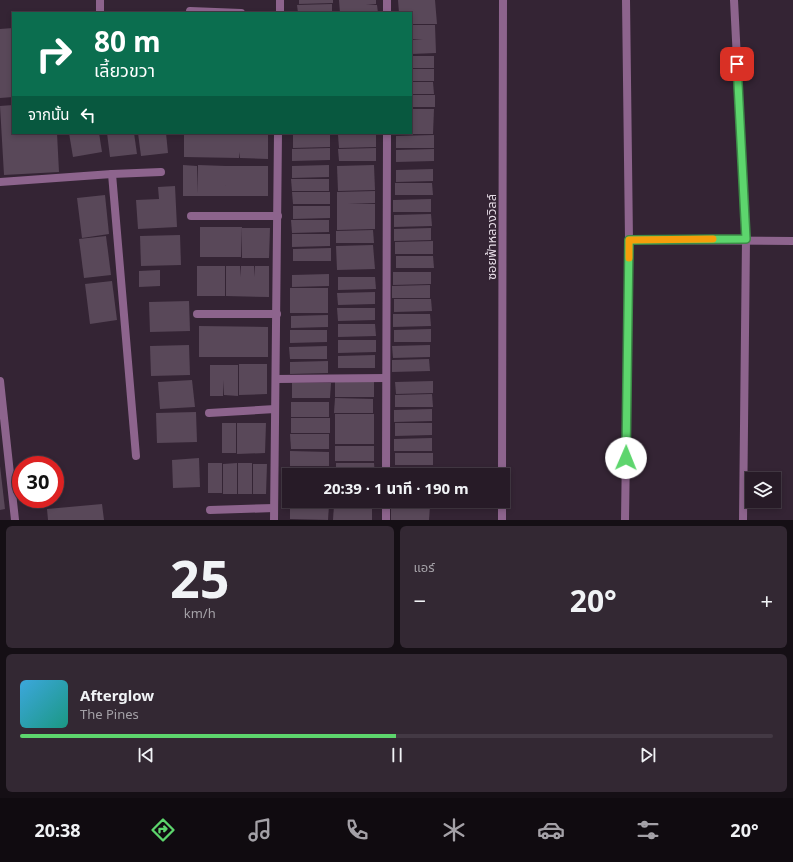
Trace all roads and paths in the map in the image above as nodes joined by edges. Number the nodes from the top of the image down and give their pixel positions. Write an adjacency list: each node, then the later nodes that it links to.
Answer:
1 (100, 0): 8 (street)
2 (280, 0): 10 (street)
3 (387, 0): 11 (street)
4 (503, 0): 31 (street, ซอยฟ้าหลวงวิลล์)
5 (626, 0): 20 (street)
6 (734, 0): 19 (street)
7 (190, 11): 9 (street)
8 (100, 12)
9 (215, 12)
10 (280, 12)
11 (387, 12)
12 (278, 134): 18 (street)
13 (387, 134): 24 (street)
14 (161, 172): 15 (street)
15 (112, 174): 16 (street); 29 (street)
16 (0, 182)
17 (191, 216): 18 (street)
18 (278, 216): 23 (street)
19 (746, 239): 20 (street); 21 (street); 41 (street)
20 (629, 240): 40 (street)
21 (793, 241)
22 (197, 314): 23 (street)
23 (276, 314): 25 (street)
24 (386, 378): 25 (street); 30 (street)
25 (276, 379): 27 (street)
26 (0, 381): 36 (street)
27 (275, 409): 28 (street); 32 (street)
28 (208, 413)
29 (136, 456)
30 (386, 468)
31 (502, 468)
32 (274, 508): 35 (street); 37 (street)
33 (386, 508): 38 (street)
34 (502, 508): 39 (street)
35 (210, 510)
36 (15, 520)
37 (274, 520)
38 (386, 520)
39 (502, 520)
40 (625, 520)
41 (743, 520)

